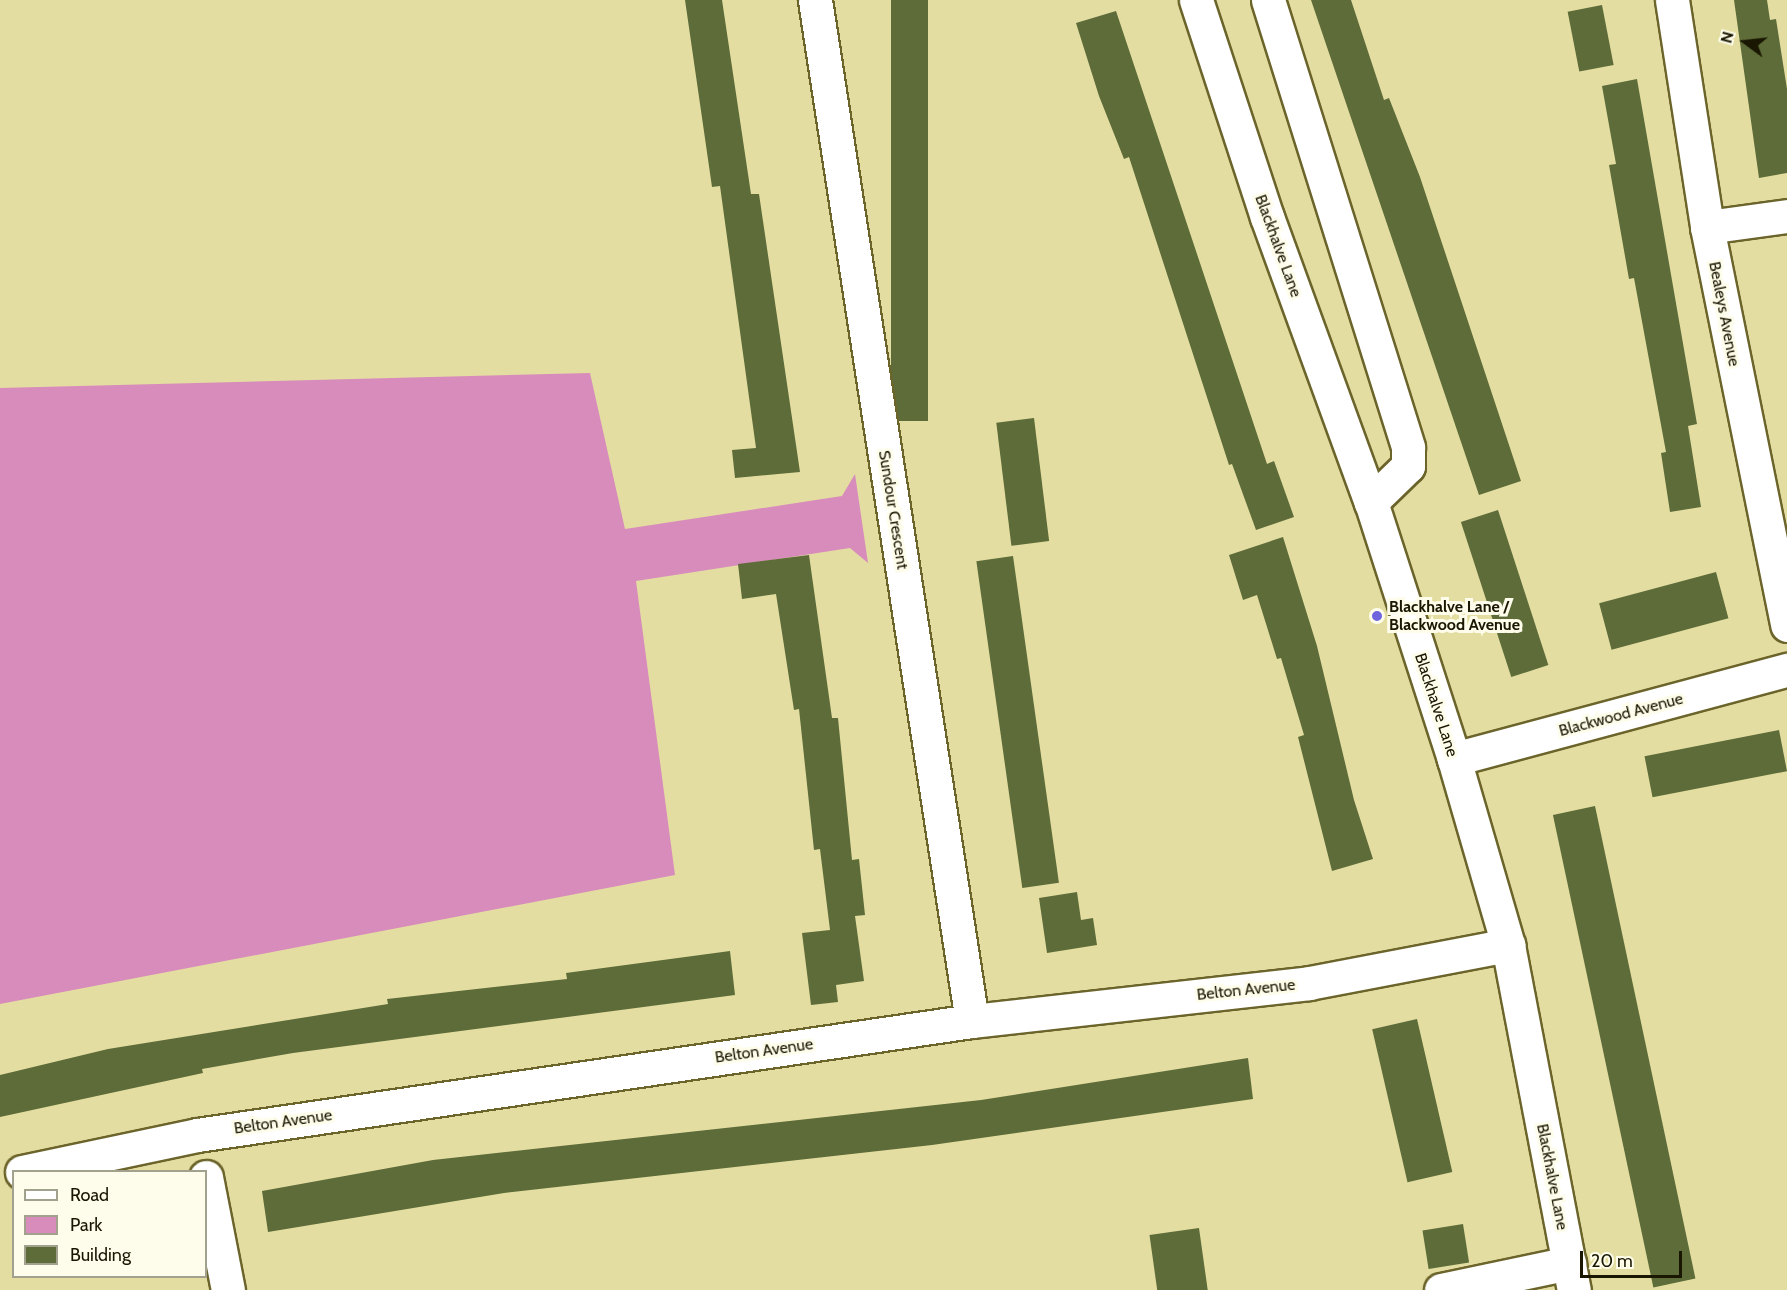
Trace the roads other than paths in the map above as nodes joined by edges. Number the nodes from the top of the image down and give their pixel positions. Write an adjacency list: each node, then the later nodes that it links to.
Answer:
1 (815, 0): 12 (street, Sundour Crescent)
2 (1196, 0): 7 (street, Blackhalve Lane)
3 (1268, 0): 7 (street)
4 (1672, 0): 6 (street, Bealeys Avenue)
5 (1787, 216): 6 (street)
6 (1707, 227): 8 (street, Bealeys Avenue)
7 (1371, 502): 10 (street, Blackhalve Lane)
8 (1787, 625)
9 (1787, 669): 10 (street, Blackwood Avenue)
10 (1454, 759): 11 (street, Blackhalve Lane)
11 (1508, 945): 12 (street, Belton Avenue); 17 (street, Blackhalve Lane)
12 (972, 1021): 13 (street, Belton Avenue)
13 (197, 1135): 14 (street, Belton Avenue); 15 (street)
14 (31, 1170)
15 (204, 1170)
16 (207, 1182): 18 (street)
17 (1571, 1276): 19 (street)
18 (228, 1290)
19 (1441, 1290)

